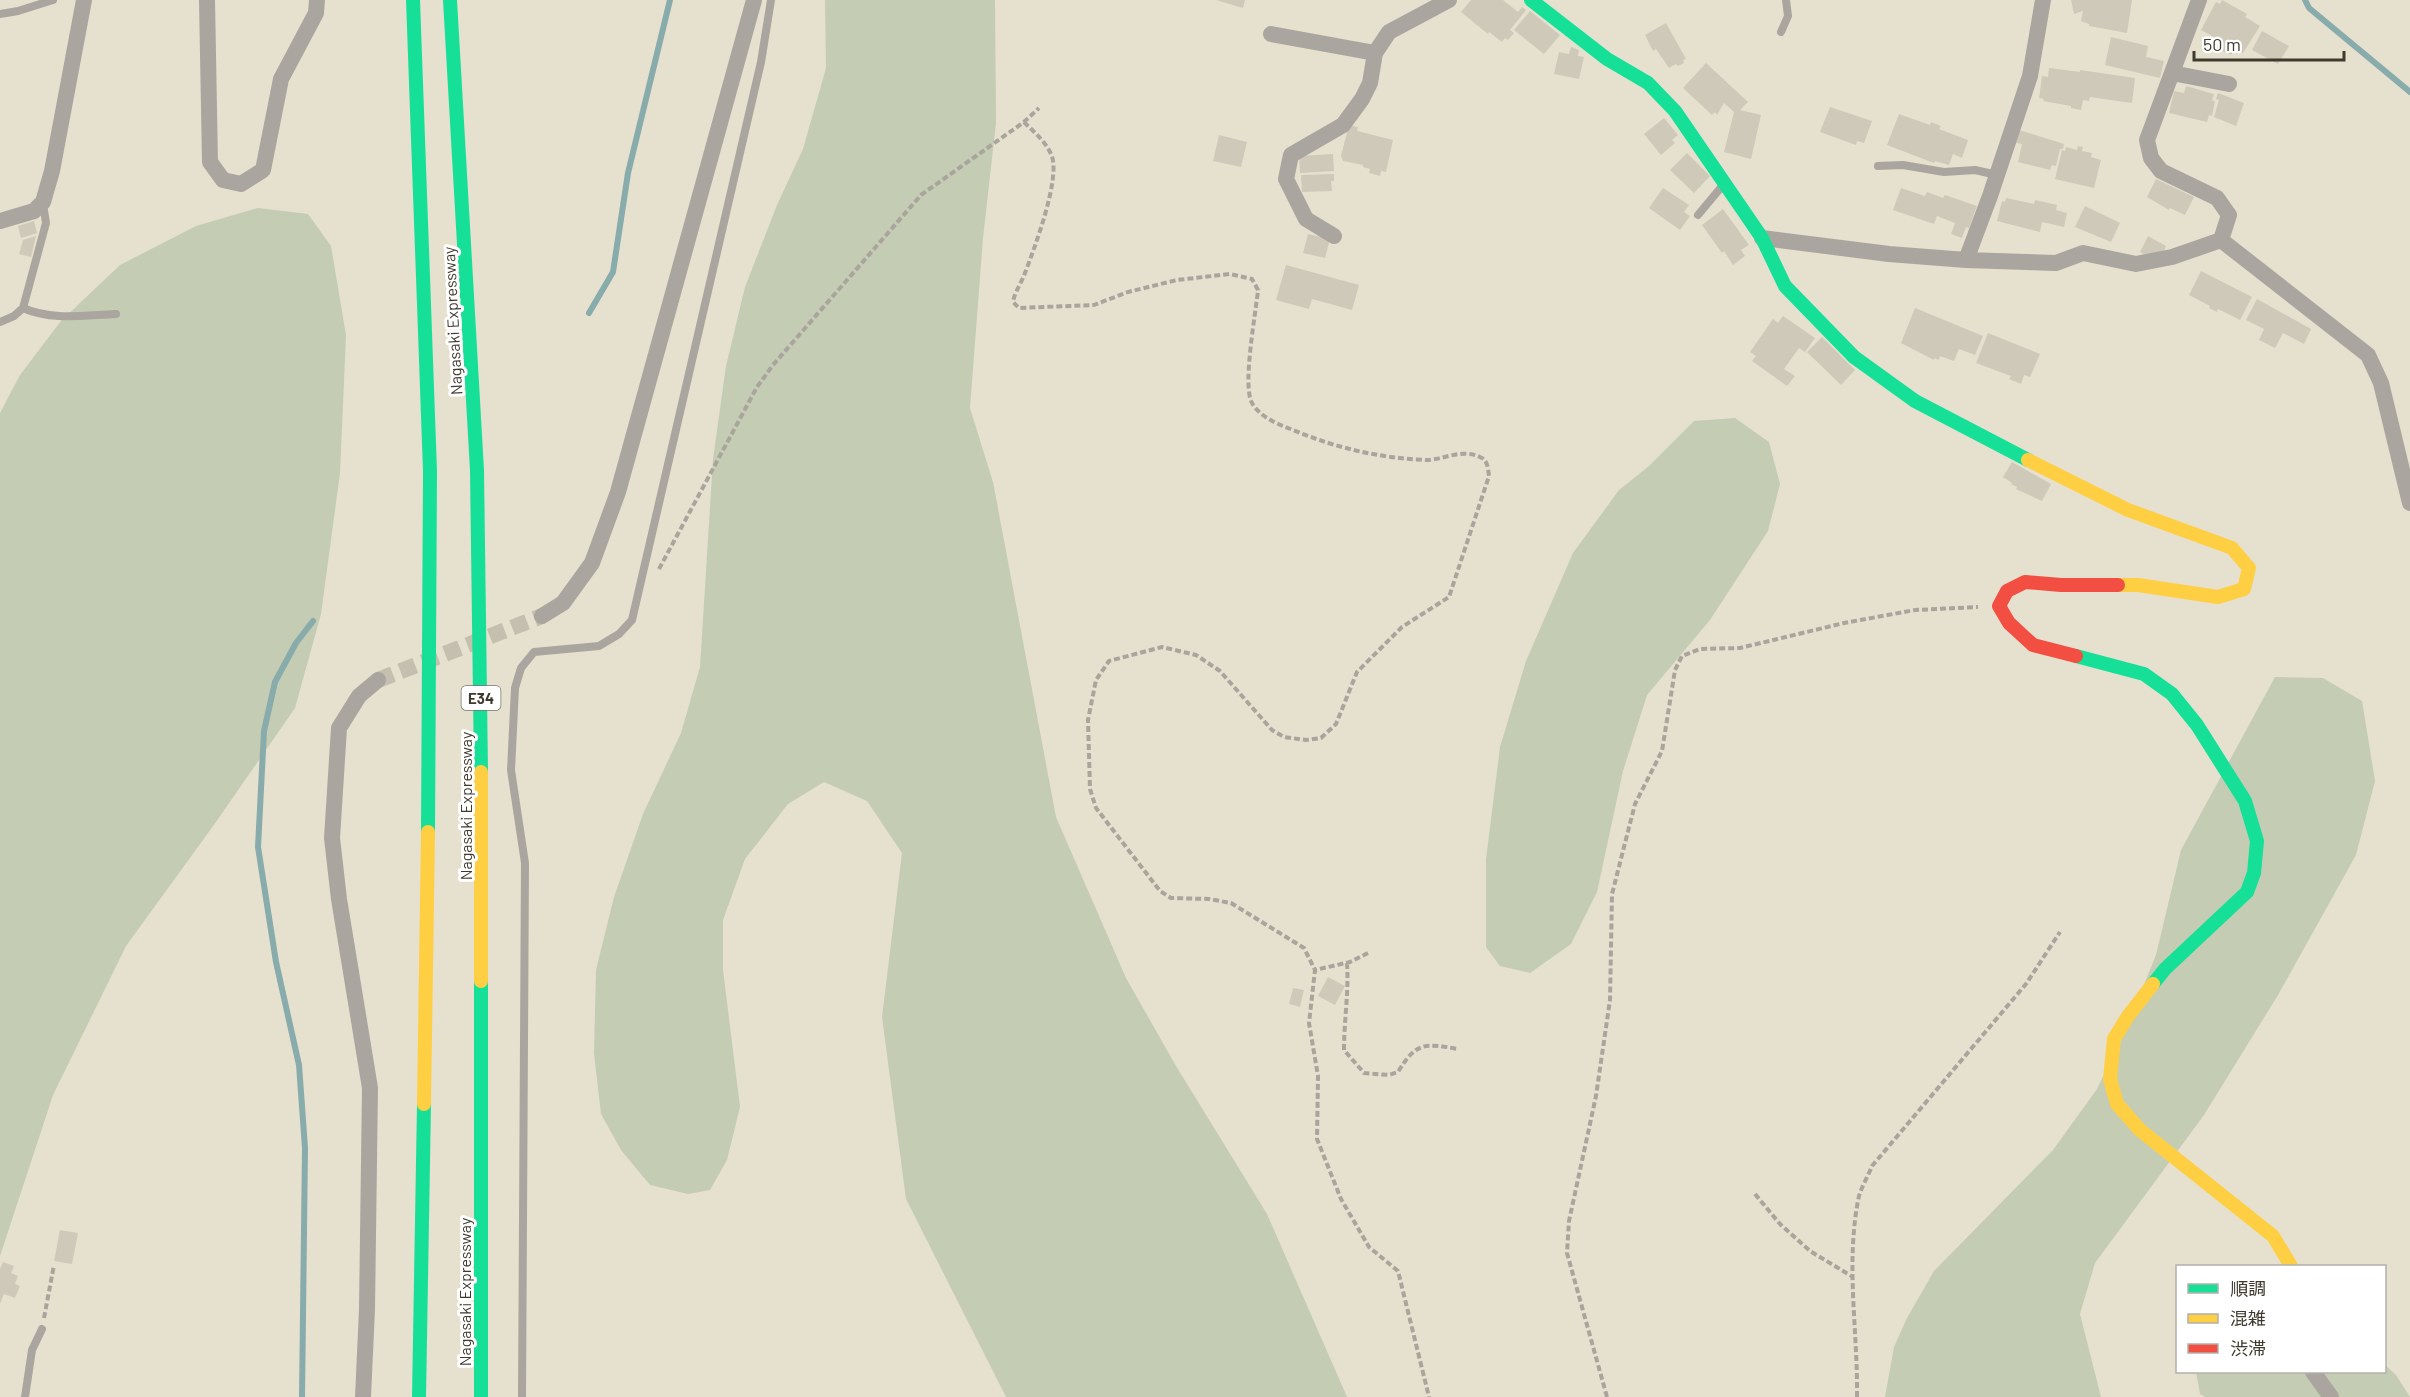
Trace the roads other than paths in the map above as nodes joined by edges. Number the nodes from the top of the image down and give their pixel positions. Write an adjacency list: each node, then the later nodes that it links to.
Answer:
1 (53, 0): 14 (lane)
2 (84, 0): 23 (street)
3 (207, 0): 4 (street)
4 (316, 0)
5 (413, 0): 41 (main road, Nagasaki Expressway)
6 (450, 0): 42 (main road, Nagasaki Expressway / E34)
7 (754, 0): 34 (street)
8 (771, 0): 43 (lane)
9 (1449, 0): 17 (street)
10 (1531, 0): 22 (main road)
11 (1786, 0): 15 (lane)
12 (2043, 0): 21 (street)
13 (2199, 0): 18 (street)
14 (0, 14)
15 (1781, 32)
16 (1271, 34): 17 (street)
17 (1375, 53): 26 (street)
18 (2172, 73): 19 (street); 28 (street)
19 (2229, 84)
20 (1878, 166): 21 (lane)
21 (1997, 175): 29 (street)
22 (1725, 182): 24 (lane); 27 (main road)
23 (43, 202): 25 (street); 30 (lane)
24 (1698, 215)
25 (0, 221)
26 (1334, 236)
27 (1761, 238): 29 (street); 36 (main road)
28 (2221, 240): 29 (street); 33 (street)
29 (1966, 260)
30 (23, 308): 31 (lane); 32 (lane)
31 (117, 314)
32 (0, 322)
33 (2410, 503)
34 (542, 616)
35 (378, 680): 40 (street)
36 (2290, 1265)
37 (42, 1329): 39 (lane)
38 (2314, 1373): 44 (street)
39 (25, 1397)
40 (363, 1397)
41 (419, 1397)
42 (481, 1397)
43 (522, 1397)
44 (2331, 1397)

